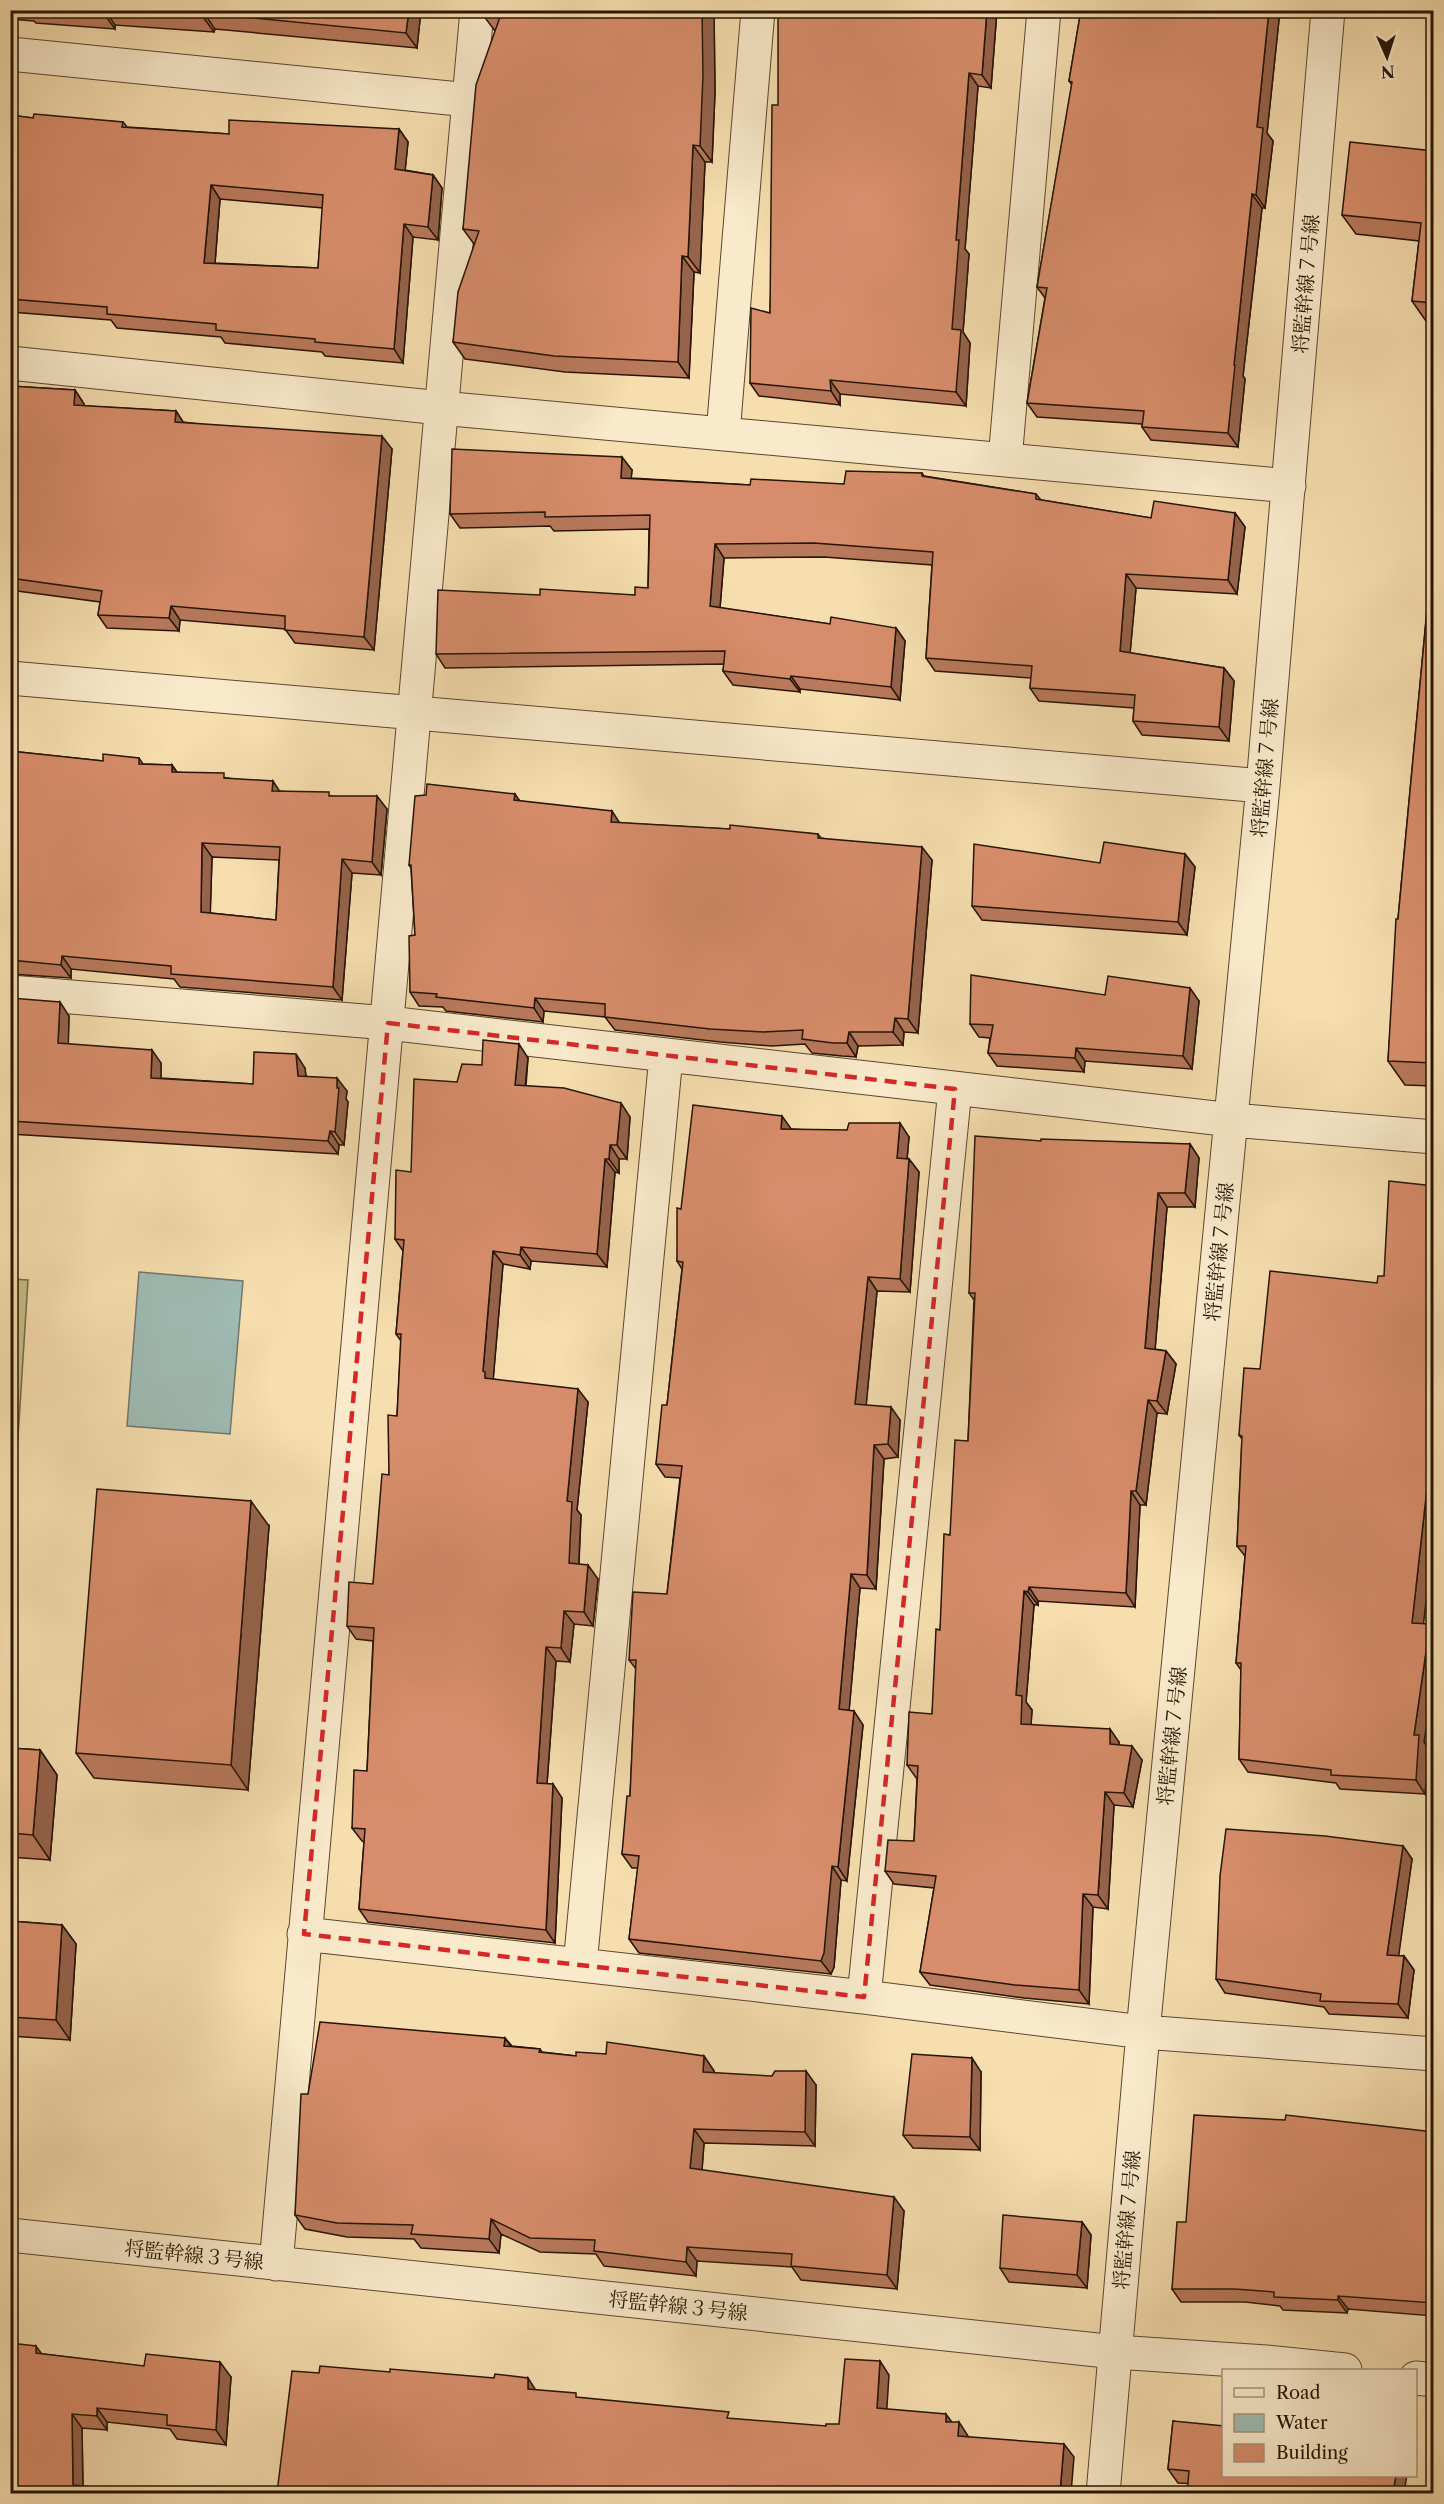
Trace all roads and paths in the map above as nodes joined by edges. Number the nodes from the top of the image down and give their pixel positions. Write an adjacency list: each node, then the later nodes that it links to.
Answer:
1 (477, 10): 6 (street)
2 (758, 10): 9 (street)
3 (1044, 10): 10 (street)
4 (1328, 10): 11 (street, 将監幹線７号線)
5 (10, 54): 6 (street)
6 (469, 100): 8 (street)
7 (10, 363): 8 (street)
8 (441, 408): 9 (street); 13 (street)
9 (723, 434): 10 (street)
10 (1005, 460): 11 (street)
11 (1289, 486): 14 (street, 将監幹線７号線)
12 (10, 678): 13 (street)
13 (415, 713): 14 (street); 16 (street)
14 (1263, 786): 19 (street, 将監幹線７号線)
15 (10, 992): 16 (street)
16 (388, 1023): 17 (street); 21 (street)
17 (666, 1056): 18 (street); 22 (street)
18 (955, 1089): 19 (street); 23 (street)
19 (1232, 1120): 20 (street); 24 (street, 将監幹線７号線)
20 (1434, 1137)
21 (304, 1934): 22 (street); 27 (street)
22 (580, 1965): 23 (street)
23 (864, 1997): 24 (street)
24 (1143, 2032): 25 (street); 28 (street, 将監幹線７号線)
25 (1434, 2054)
26 (10, 2235): 27 (street, 将監幹線３号線)
27 (276, 2264): 28 (street, 将監幹線３号線)
28 (1116, 2352): 29 (street, 将監幹線３号線); 32 (street, 将監幹線７号線)
29 (1335, 2369)
30 (1417, 2378): 31 (street)
31 (1434, 2380)
32 (1103, 2493)

